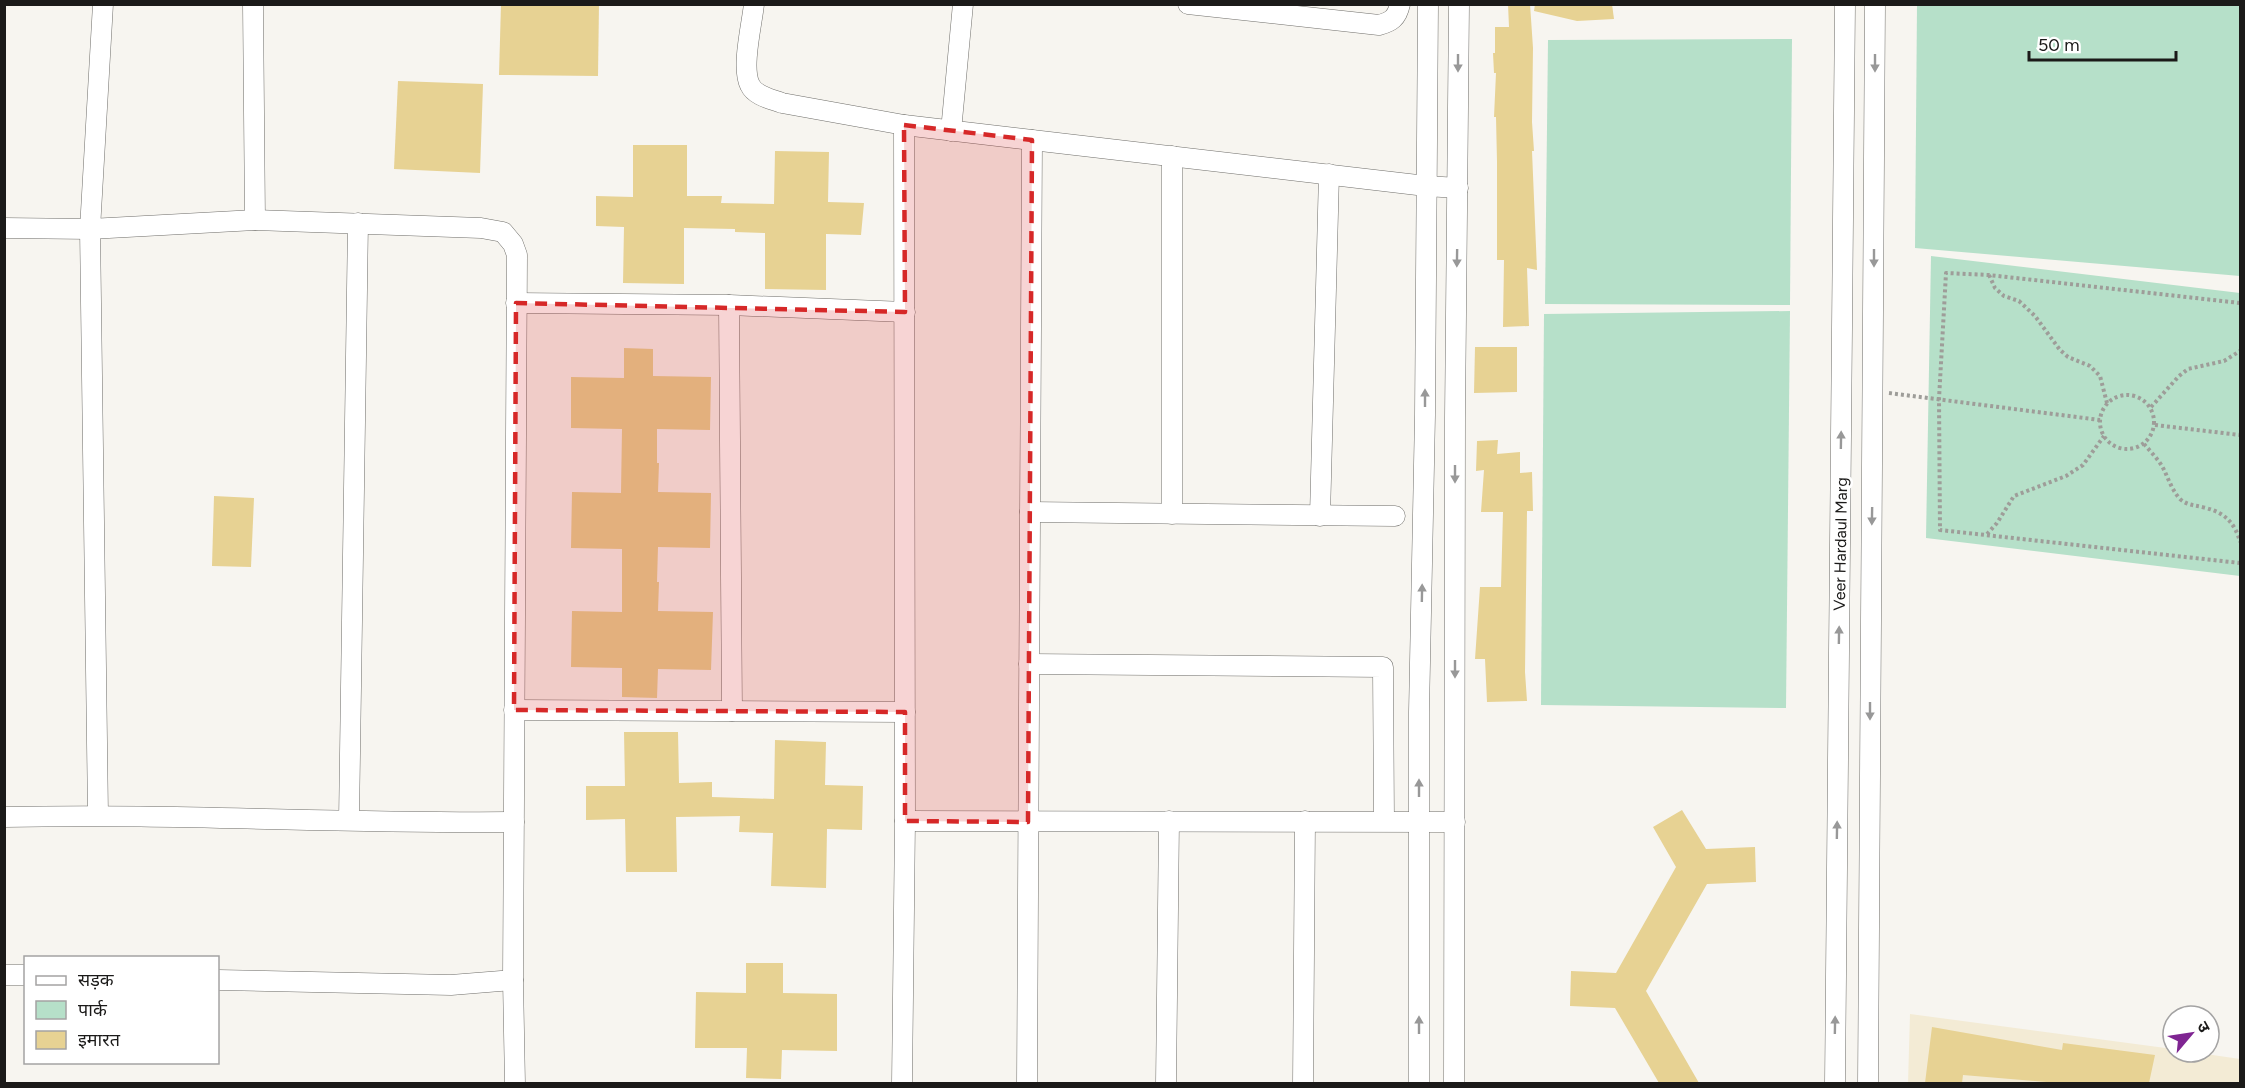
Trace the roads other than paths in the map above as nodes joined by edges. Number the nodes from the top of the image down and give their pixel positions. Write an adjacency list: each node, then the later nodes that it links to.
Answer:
1 (103, 4): 21 (street)
2 (253, 4): 18 (street)
3 (754, 4): 11 (street)
4 (963, 4): 12 (street)
5 (1188, 4): 6 (street)
6 (1400, 4)
7 (1428, 4): 16 (street)
8 (1459, 4): 17 (street, one-way to 17)
9 (1845, 4): 55 (street, Veer Hardaul Marg, one-way to 9)
10 (1875, 4): 56 (street, Veer Hardaul Marg, one-way to 56)
11 (904, 125): 12 (street); 24 (street)
12 (951, 131): 13 (street)
13 (1032, 140): 14 (street); 25 (street)
14 (1172, 156): 15 (street); 26 (street)
15 (1329, 174): 16 (street); 27 (street)
16 (1426, 186): 17 (street); 43 (street, one-way to 16)
17 (1458, 188): 42 (street, one-way to 42)
18 (255, 220): 19 (street); 21 (street)
19 (358, 223): 22 (street); 35 (street)
20 (4, 228): 21 (street)
21 (90, 229): 33 (street)
22 (516, 303): 23 (street); 30 (street)
23 (729, 305): 24 (street); 31 (street)
24 (905, 312): 32 (street)
25 (1030, 512): 26 (street); 29 (street)
26 (1172, 514): 27 (street)
27 (1320, 516): 28 (street)
28 (1395, 516)
29 (1029, 664): 39 (street); 41 (street)
30 (514, 710): 31 (street); 40 (street)
31 (732, 711): 32 (street)
32 (905, 712): 36 (street)
33 (98, 815): 34 (street); 35 (street)
34 (4, 818)
35 (349, 820): 40 (street)
36 (905, 821): 41 (street); 49 (street)
37 (1169, 821): 38 (street); 41 (street); 51 (street)
38 (1305, 821): 39 (street); 52 (street)
39 (1384, 821): 43 (street)
40 (514, 822): 47 (street)
41 (1028, 822): 50 (street)
42 (1455, 822): 43 (street); 54 (street)
43 (1419, 823): 53 (street, one-way to 43)
44 (4, 975): 45 (street)
45 (24, 975)
46 (219, 980): 47 (street)
47 (513, 980): 48 (street)
48 (515, 1083)
49 (902, 1083)
50 (1027, 1083)
51 (1167, 1083)
52 (1303, 1083)
53 (1419, 1083)
54 (1454, 1083)
55 (1835, 1083)
56 (1868, 1083)

